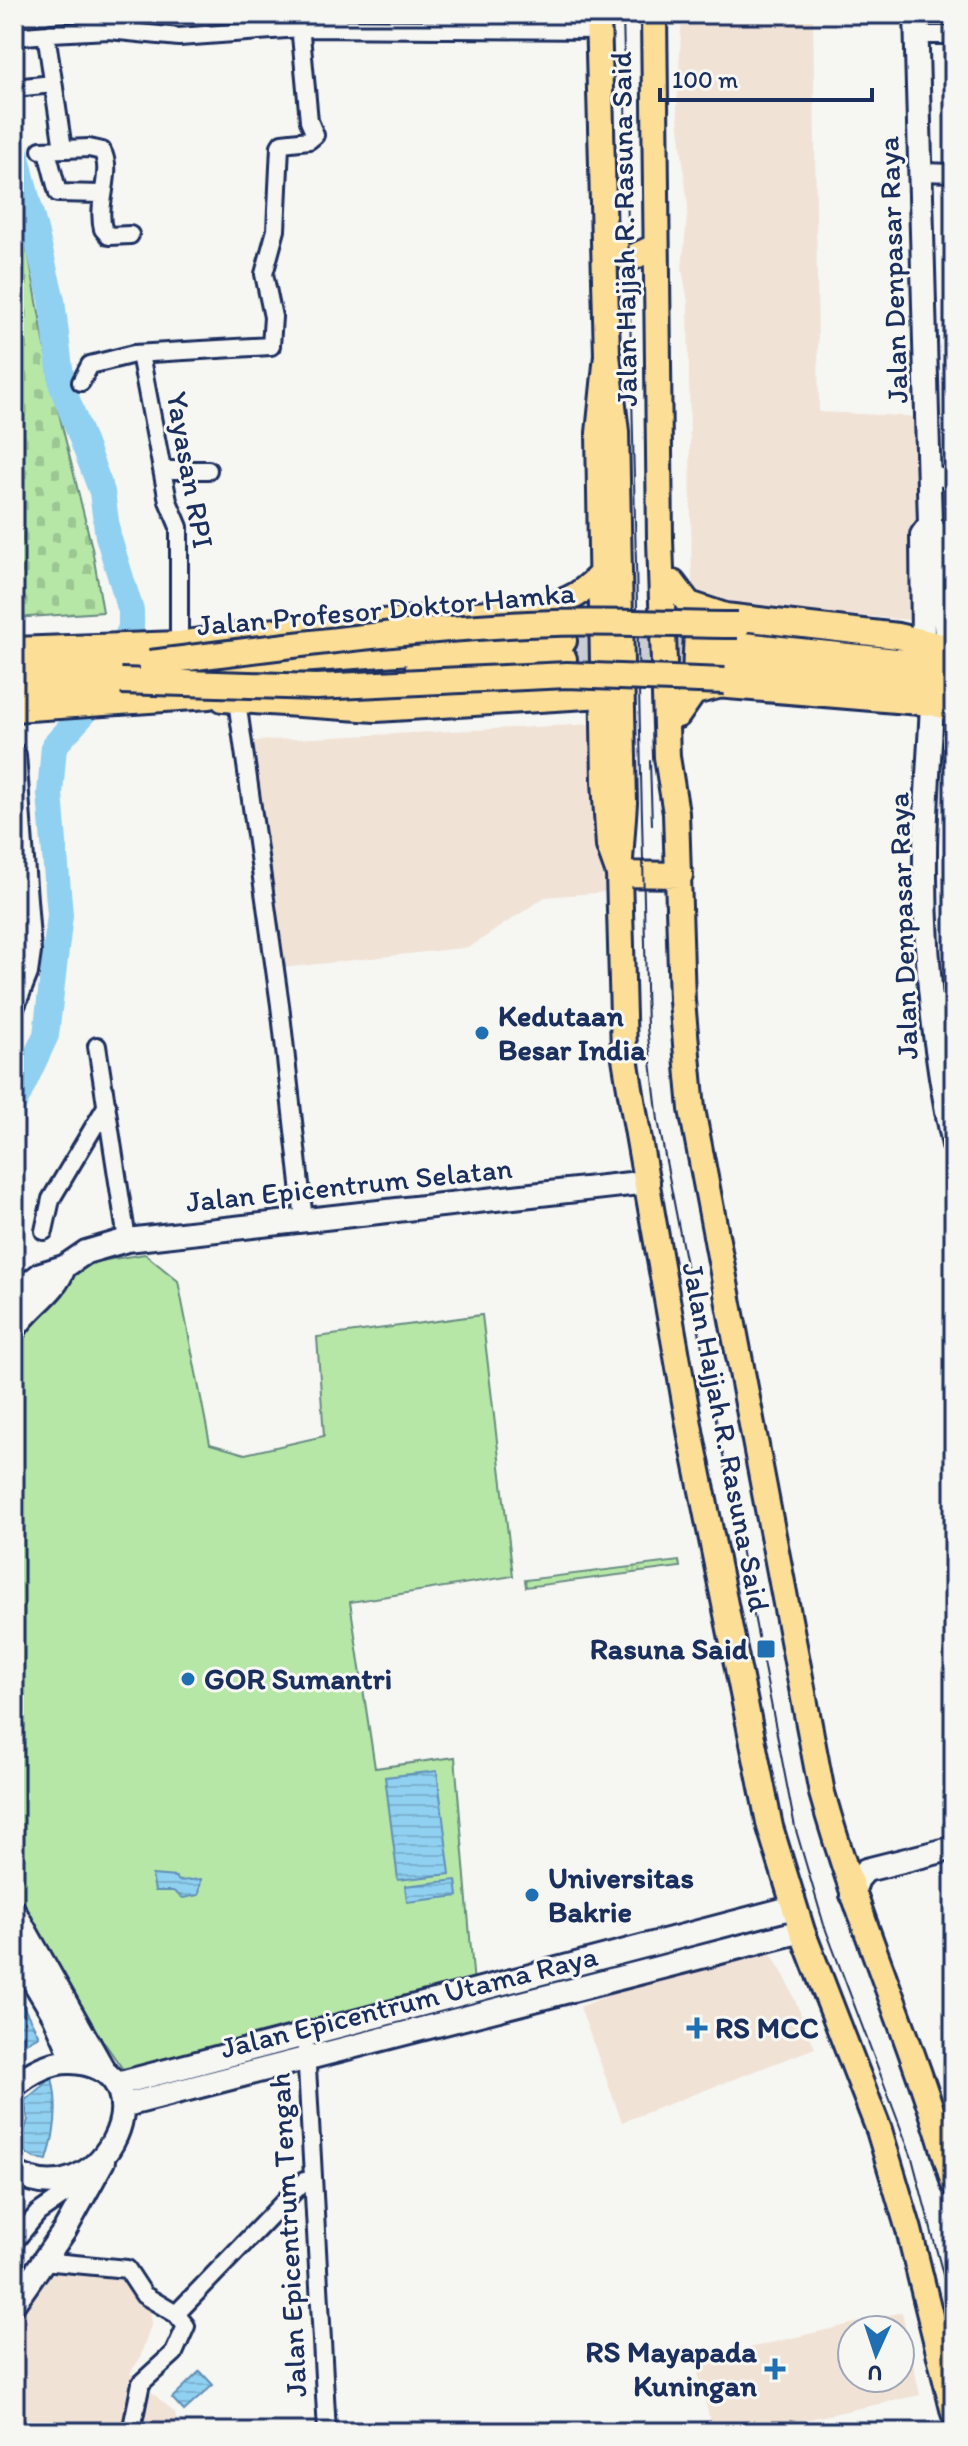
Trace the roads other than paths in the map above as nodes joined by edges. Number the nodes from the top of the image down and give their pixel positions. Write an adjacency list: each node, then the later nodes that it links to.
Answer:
1 (654, 14): 16 (main road, Jalan Hajjah R. Rasuna Said)
2 (300, 21): 3 (street); 5 (street); 17 (street)
3 (598, 22): 15 (main road, Jalan Hajjah R. Rasuna Said)
4 (917, 25): 6 (street); 11 (street, Jalan Denpasar Raya)
5 (48, 34): 7 (street); 8 (street)
6 (954, 35)
7 (25, 36)
8 (53, 84): 9 (street); 10 (street)
9 (14, 88)
10 (50, 150): 13 (street); 13 (street)
11 (921, 172): 12 (street); 23 (street, Jalan Denpasar Raya)
12 (954, 173)
13 (101, 194): 14 (street)
14 (130, 235)
15 (604, 242): 16 (main road); 18 (main road, Jalan Hajjah R. Rasuna Said)
16 (655, 247): 20 (main road, Jalan Hajjah R. Rasuna Said)
17 (140, 354): 19 (street); 21 (street, Yayasan RPI)
18 (607, 355): 26 (main road, Jalan Hajjah R. Rasuna Said); 47 (main road, Jalan Hajjah R. Rasuna Said)
19 (81, 382)
20 (658, 444): 27 (main road, Jalan Hajjah R. Rasuna Said); 46 (main road, Jalan Hajjah R. Rasuna Said)
21 (163, 470): 22 (street); 31 (street, Yayasan RPI)
22 (208, 470)
23 (929, 473): 24 (street); 25 (street, Jalan Denpasar Raya)
24 (954, 482)
25 (930, 524): 30 (street, Jalan Denpasar Raya); 33 (street, Jalan Denpasar Raya)
26 (599, 576): 28 (main road); 38 (main road, Jalan Hajjah R. Rasuna Said)
27 (673, 583): 29 (main road); 44 (main road, Jalan Hajjah R. Rasuna Said)
28 (533, 609): 31 (main road); 40 (main road)
29 (725, 616): 30 (main road); 35 (main road)
30 (923, 642): 33 (main road)
31 (179, 644): 32 (main road); 39 (main road)
32 (14, 650)
33 (952, 655): 34 (main road, Jalan Profesor Doktor Hamka, bridge); 37 (main road)
34 (14, 670)
35 (718, 686): 42 (main road); 44 (main road)
36 (14, 688): 42 (main road, Jalan Profesor Doktor Hamka, bridge)
37 (954, 689)
38 (603, 695): 40 (main road); 47 (main road, Jalan Hajjah R. Rasuna Said)
39 (209, 696): 41 (main road); 43 (main road)
40 (555, 697): 41 (main road)
41 (237, 701): 54 (street)
42 (947, 703): 52 (street, Jalan Denpasar Raya)
43 (14, 709)
44 (678, 715): 46 (main road, Jalan Hajjah R. Rasuna Said)
45 (14, 755): 49 (street)
46 (676, 813): 48 (main road, Jalan Hajjah R. Rasuna Said)
47 (619, 874): 48 (main road); 53 (main road, Jalan Hajjah R. Rasuna Said)
48 (680, 875): 62 (main road, Jalan Hajjah R. Rasuna Said)
49 (14, 1003)
50 (97, 1046): 51 (street)
51 (107, 1105): 55 (street); 56 (street)
52 (954, 1145)
53 (648, 1182): 54 (street, Jalan Epicentrum Selatan); 64 (main road, Jalan Hajjah R. Rasuna Said)
54 (304, 1220): 56 (street, Jalan Epicentrum Selatan)
55 (44, 1231)
56 (127, 1240): 57 (street, Jalan Epicentrum Selatan)
57 (40, 1286): 58 (street); 59 (street)
58 (14, 1295)
59 (14, 1330)
60 (954, 1837): 62 (street)
61 (954, 1848): 63 (street)
62 (842, 1865): 63 (main road, Jalan Hajjah R. Rasuna Said)
63 (852, 1895): 78 (main road, Jalan Hajjah R. Rasuna Said)
64 (794, 1907): 66 (street, Jalan Epicentrum Utama Raya); 67 (main road, Jalan Hajjah R. Rasuna Said)
65 (14, 1911): 74 (street)
66 (746, 1920): 68 (street); 70 (street, Jalan Epicentrum Utama Raya)
67 (802, 1931): 68 (street, Jalan Epicentrum Utama Raya); 84 (main road, Jalan Hajjah R. Rasuna Said)
68 (752, 1945): 71 (street, Jalan Epicentrum Utama Raya)
69 (14, 1948): 72 (street)
70 (304, 2036): 71 (street, Jalan Epicentrum Tengah); 74 (street, Jalan Epicentrum Utama Raya)
71 (307, 2059): 74 (street, Jalan Epicentrum Utama Raya); 86 (street, Jalan Epicentrum Tengah)
72 (75, 2062): 73 (street); 74 (street)
73 (14, 2086)
74 (114, 2086): 75 (street)
75 (104, 2160): 76 (street); 79 (street)
76 (14, 2172)
77 (304, 2181): 83 (street)
78 (954, 2184)
79 (84, 2196): 80 (street); 81 (street)
80 (14, 2242)
81 (43, 2261): 82 (street); 83 (street)
82 (14, 2303)
83 (176, 2314): 85 (street)
84 (954, 2413)
85 (131, 2432)
86 (327, 2432)

